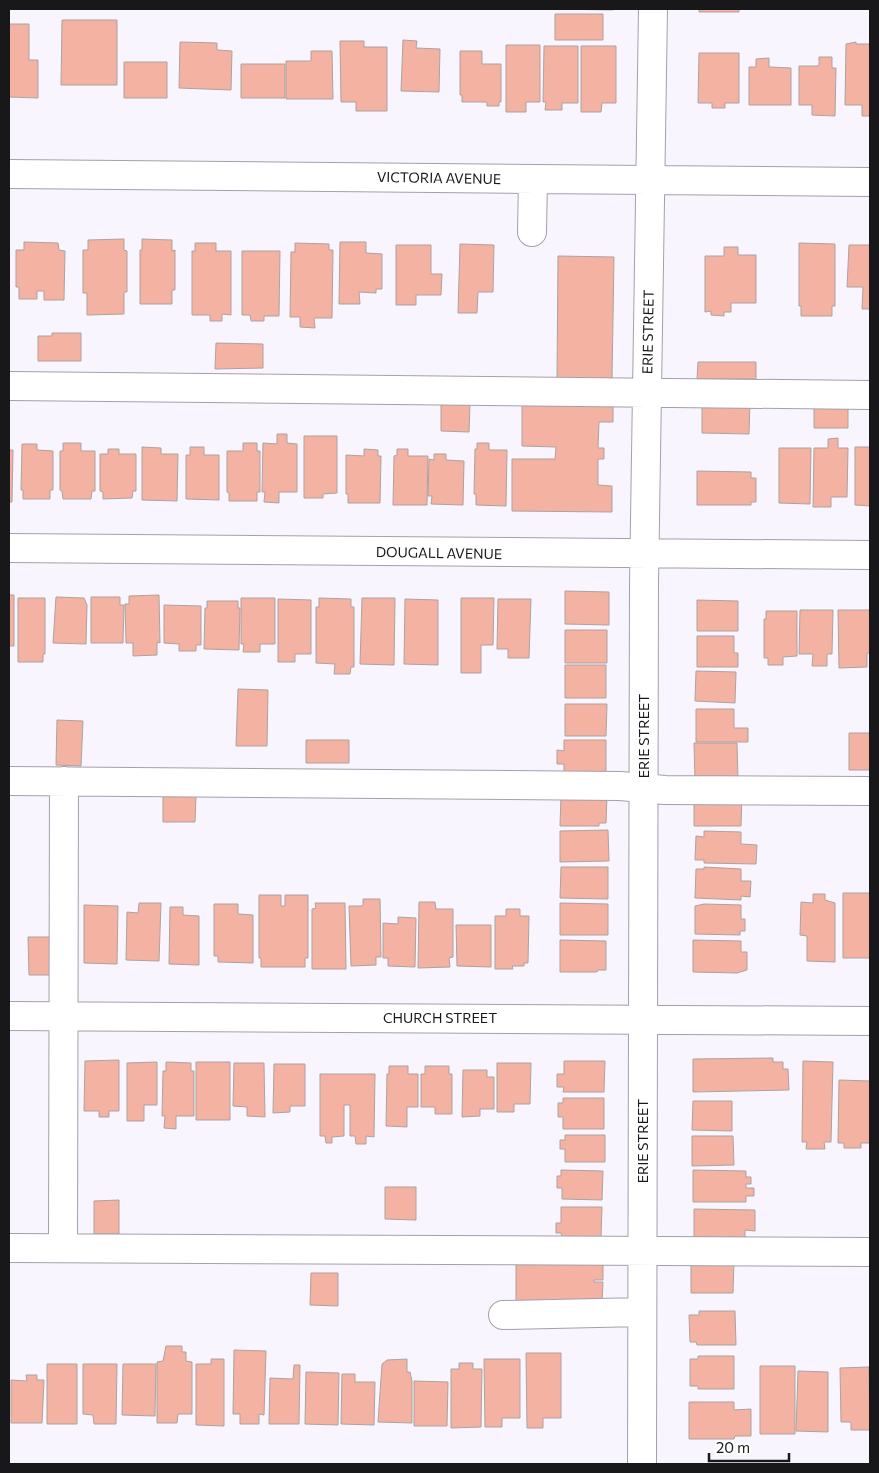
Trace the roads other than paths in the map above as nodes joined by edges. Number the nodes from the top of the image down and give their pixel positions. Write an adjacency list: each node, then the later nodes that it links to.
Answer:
1 (653, 9): 4 (street, ERIE STREET)
2 (9, 174): 3 (street, VICTORIA AVENUE)
3 (533, 179): 4 (street, VICTORIA AVENUE); 6 (street)
4 (650, 180): 5 (street, VICTORIA AVENUE); 8 (street, ERIE STREET)
5 (870, 182)
6 (532, 232)
7 (9, 386): 8 (street)
8 (647, 392): 9 (street); 11 (street, ERIE STREET)
9 (870, 395)
10 (9, 548): 11 (street, DOUGALL AVENUE)
11 (645, 555): 12 (street, DOUGALL AVENUE); 15 (street, ERIE STREET)
12 (870, 555)
13 (9, 781): 14 (street)
14 (64, 781): 15 (street); 18 (street)
15 (644, 788): 16 (street); 19 (street, ERIE STREET)
16 (870, 791)
17 (9, 1016): 18 (street, CHURCH STREET)
18 (64, 1016): 19 (street, CHURCH STREET); 22 (street)
19 (643, 1019): 20 (street, CHURCH STREET); 23 (street, ERIE STREET)
20 (870, 1020)
21 (9, 1248): 22 (street)
22 (64, 1248): 23 (street)
23 (642, 1251): 24 (street); 25 (street, ERIE STREET)
24 (870, 1252)
25 (642, 1312): 26 (street); 27 (street, ERIE STREET)
26 (504, 1315)
27 (642, 1464)

